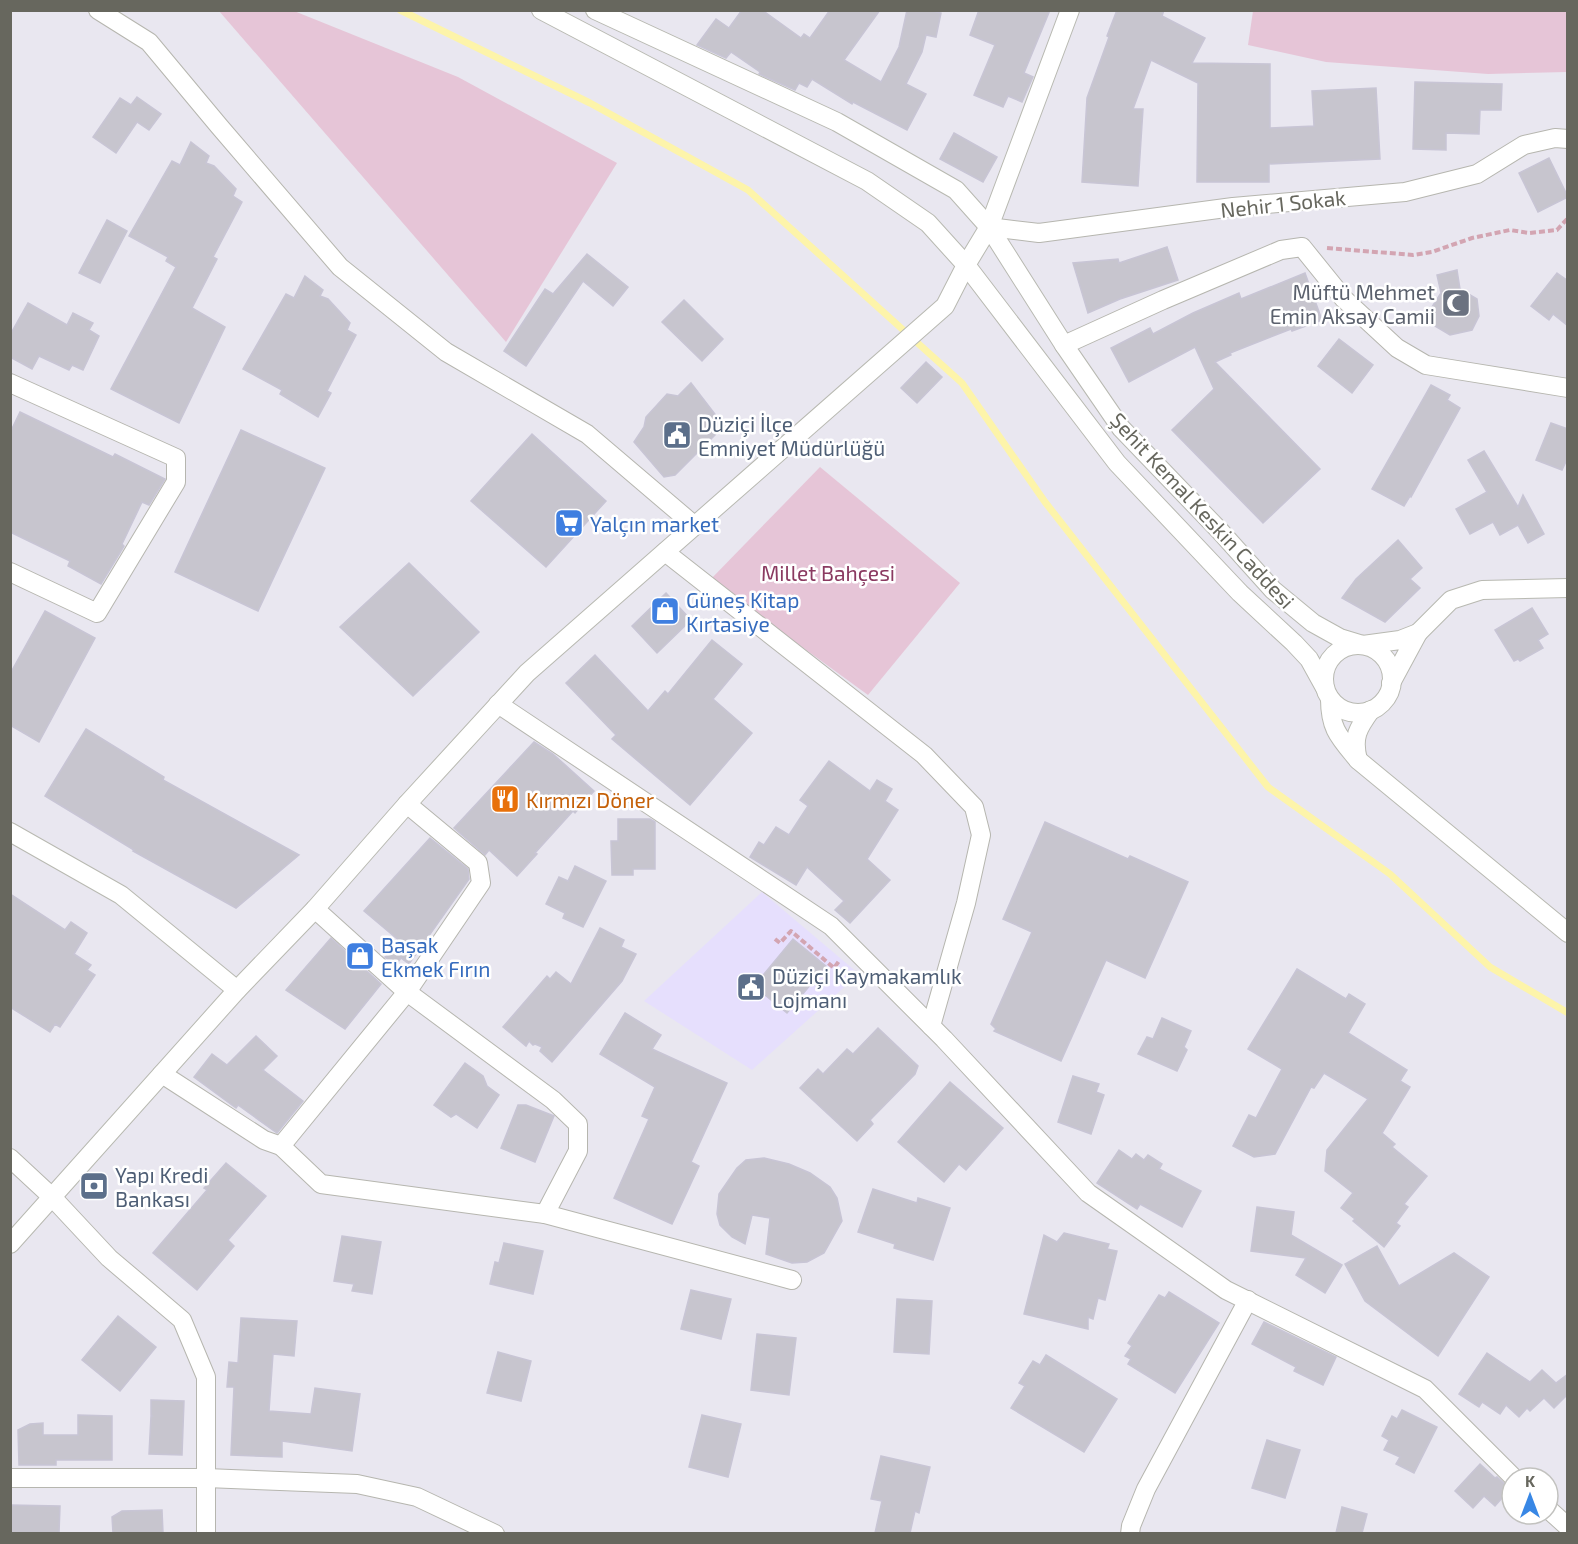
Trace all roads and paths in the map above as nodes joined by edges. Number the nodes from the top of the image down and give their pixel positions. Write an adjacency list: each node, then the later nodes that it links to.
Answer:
1 (98, 10): 13 (street)
2 (542, 10): 9 (street)
3 (595, 10): 7 (street, Şehit Kemal Keskin Caddesi)
4 (1070, 10): 7 (street)
5 (1568, 139): 7 (street, Nehir 1 Sokak)
6 (1568, 218): 8 (path)
7 (989, 227): 9 (street); 10 (street, Şehit Kemal Keskin Caddesi)
8 (1302, 248): 10 (street); 12 (street)
9 (966, 265): 13 (street); 20 (street)
10 (1064, 345): 18 (street, Şehit Kemal Keskin Caddesi)
11 (10, 383): 15 (street)
12 (1568, 388)
13 (695, 526): 14 (street)
14 (665, 552): 21 (street); 32 (street)
15 (10, 572)
16 (1568, 588): 17 (street)
17 (1418, 633): 18 (street); 19 (street)
18 (1363, 645): 19 (street); 20 (street)
19 (1391, 683): 22 (street)
20 (1328, 693): 22 (street); 23 (street)
21 (498, 704): 24 (street); 32 (street)
22 (1371, 710): 23 (street)
23 (1358, 760): 27 (street)
24 (407, 804): 26 (street); 31 (street)
25 (10, 832): 30 (street)
26 (315, 909): 30 (street); 31 (street)
27 (1568, 933)
28 (775, 939): 29 (path)
29 (812, 950)
30 (237, 990): 33 (street)
31 (407, 992): 34 (street); 37 (street)
32 (931, 1026): 40 (street)
33 (162, 1074): 34 (street); 36 (street)
34 (281, 1146): 37 (street)
35 (10, 1158): 36 (street)
36 (52, 1197): 38 (street); 43 (street)
37 (545, 1214): 39 (street)
38 (10, 1244)
39 (792, 1280)
40 (1248, 1300): 41 (street); 46 (street)
41 (1502, 1466)
42 (10, 1478): 43 (street)
43 (206, 1478): 44 (street); 45 (street)
44 (206, 1533)
45 (495, 1533)
46 (1130, 1533)

